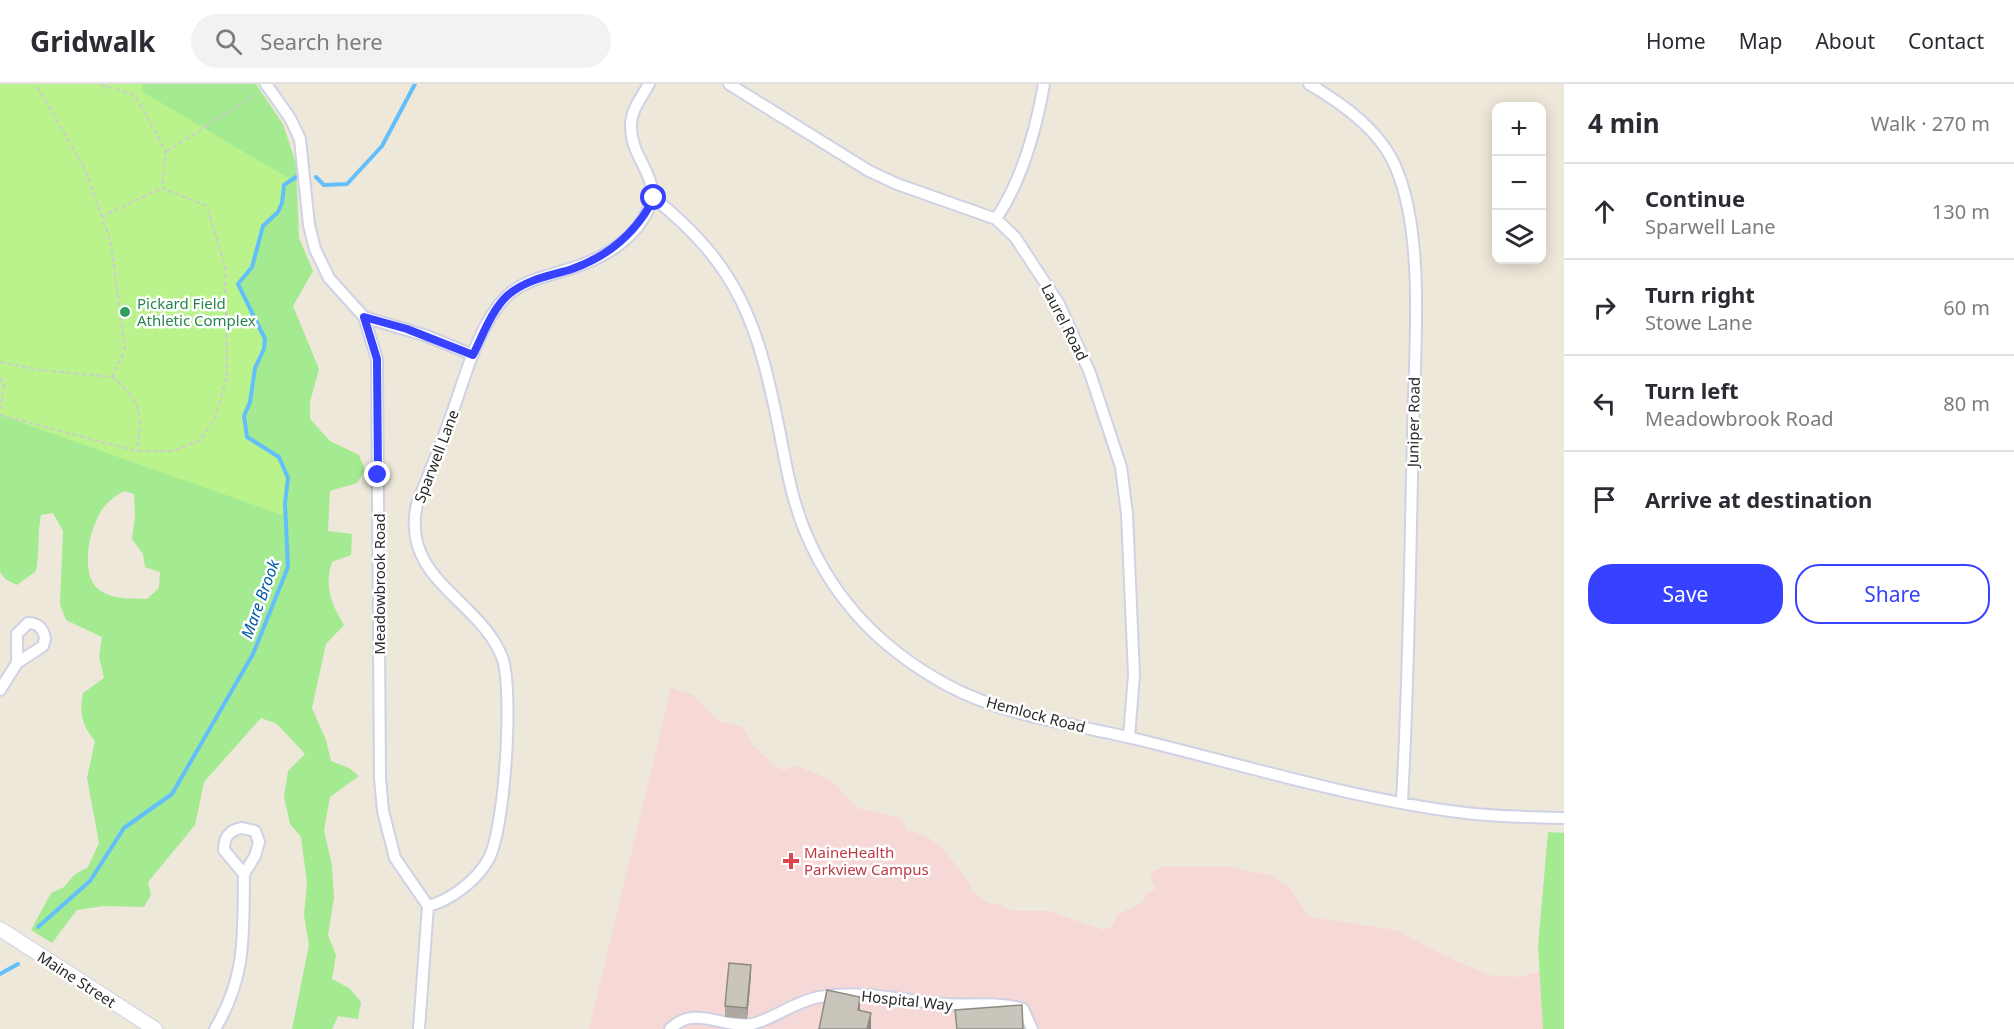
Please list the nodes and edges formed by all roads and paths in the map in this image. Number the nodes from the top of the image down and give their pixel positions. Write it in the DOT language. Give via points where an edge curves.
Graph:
graph roads {
  1 [pos="36,84"];
  2 [pos="98,84"];
  3 [pos="649,84"];
  4 [pos="729,84"];
  5 [pos="1044,84"];
  6 [pos="1310,84"];
  7 [pos="267,86"];
  8 [pos="166,152"];
  9 [pos="162,188"];
  10 [pos="654,198"];
  11 [pos="101,217"];
  12 [pos="996,219"];
  13 [pos="364,317"];
  14 [pos="473,355"];
  15 [pos="0,362"];
  16 [pos="0,377"];
  17 [pos="112,377"];
  18 [pos="0,409"];
  19 [pos="0,415"];
  20 [pos="137,451"];
  21 [pos="17,663"];
  22 [pos="0,690"];
  23 [pos="1129,737"];
  24 [pos="1402,801"];
  25 [pos="1564,818"];
  26 [pos="244,874"];
  27 [pos="428,906"];
  28 [pos="0,929"];
  29 [pos="155,1029"];
  30 [pos="215,1029"];
  31 [pos="419,1029"];
  32 [pos="670,1029"];
  33 [pos="1032,1029"];
  1 -- 11 [label="path" via="85,169"];
  2 -- 8 [label="path" via="135,95"];
  3 -- 10 [label="street" via="633,112 631,124 635,149"];
  4 -- 12 [label="street, Laurel Road" via="869,171"];
  5 -- 12 [label="street" via="1021,170"];
  6 -- 24 [label="street, Juniper Road" via="1363,123 1382,144 1395,165 1410,211 1414,349 1409,686"];
  7 -- 8 [label="path"];
  7 -- 13 [label="street, Meadowbrook Road" via="290,117 300,140 315,249 329,278"];
  8 -- 9 [label="path"];
  9 -- 11 [label="path"];
  9 -- 20 [label="path" via="207,206 225,267 227,377 215,418 200,440 173,451"];
  10 -- 14 [label="street, Sparwell Lane" via="643,220 608,252 572,269 530,281 507,297 491,318"];
  10 -- 23 [label="street, Hemlock Road" via="681,220 727,274 741,297 760,345 802,525 828,578 860,621 903,657 960,691 1007,708"];
  11 -- 17 [label="path" via="111,243 125,350"];
  12 -- 23 [label="street, Laurel Road" via="1015,237 1059,304 1090,373 1119,459 1127,514 1132,619 1134,675"];
  13 -- 14 [label="street"];
  13 -- 27 [label="street, Meadowbrook Road" via="377,359 383,811 395,858"];
  14 -- 27 [label="street, Sparwell Lane" via="417,504 414,529 420,553 432,575 490,636 502,657 507,680 503,782 498,828 489,860 454,894"];
  15 -- 17 [label="path"];
  16 -- 18 [label="path" via="4,385"];
  17 -- 20 [label="path" via="130,392 142,421"];
  19 -- 20 [label="path"];
  21 -- 22 [label="street"];
  23 -- 24 [label="street, Hemlock Road"];
  24 -- 25 [label="street, Hemlock Road" via="1465,813"];
  26 -- 30 [label="street" via="240,974"];
  27 -- 31 [label="street"];
  28 -- 29 [label="street, Maine Street"];
  32 -- 33 [label="street, Hospital Way" via="691,1017 752,1024 790,1005 849,994 954,1005 1006,1003 1023,1009"];
}
